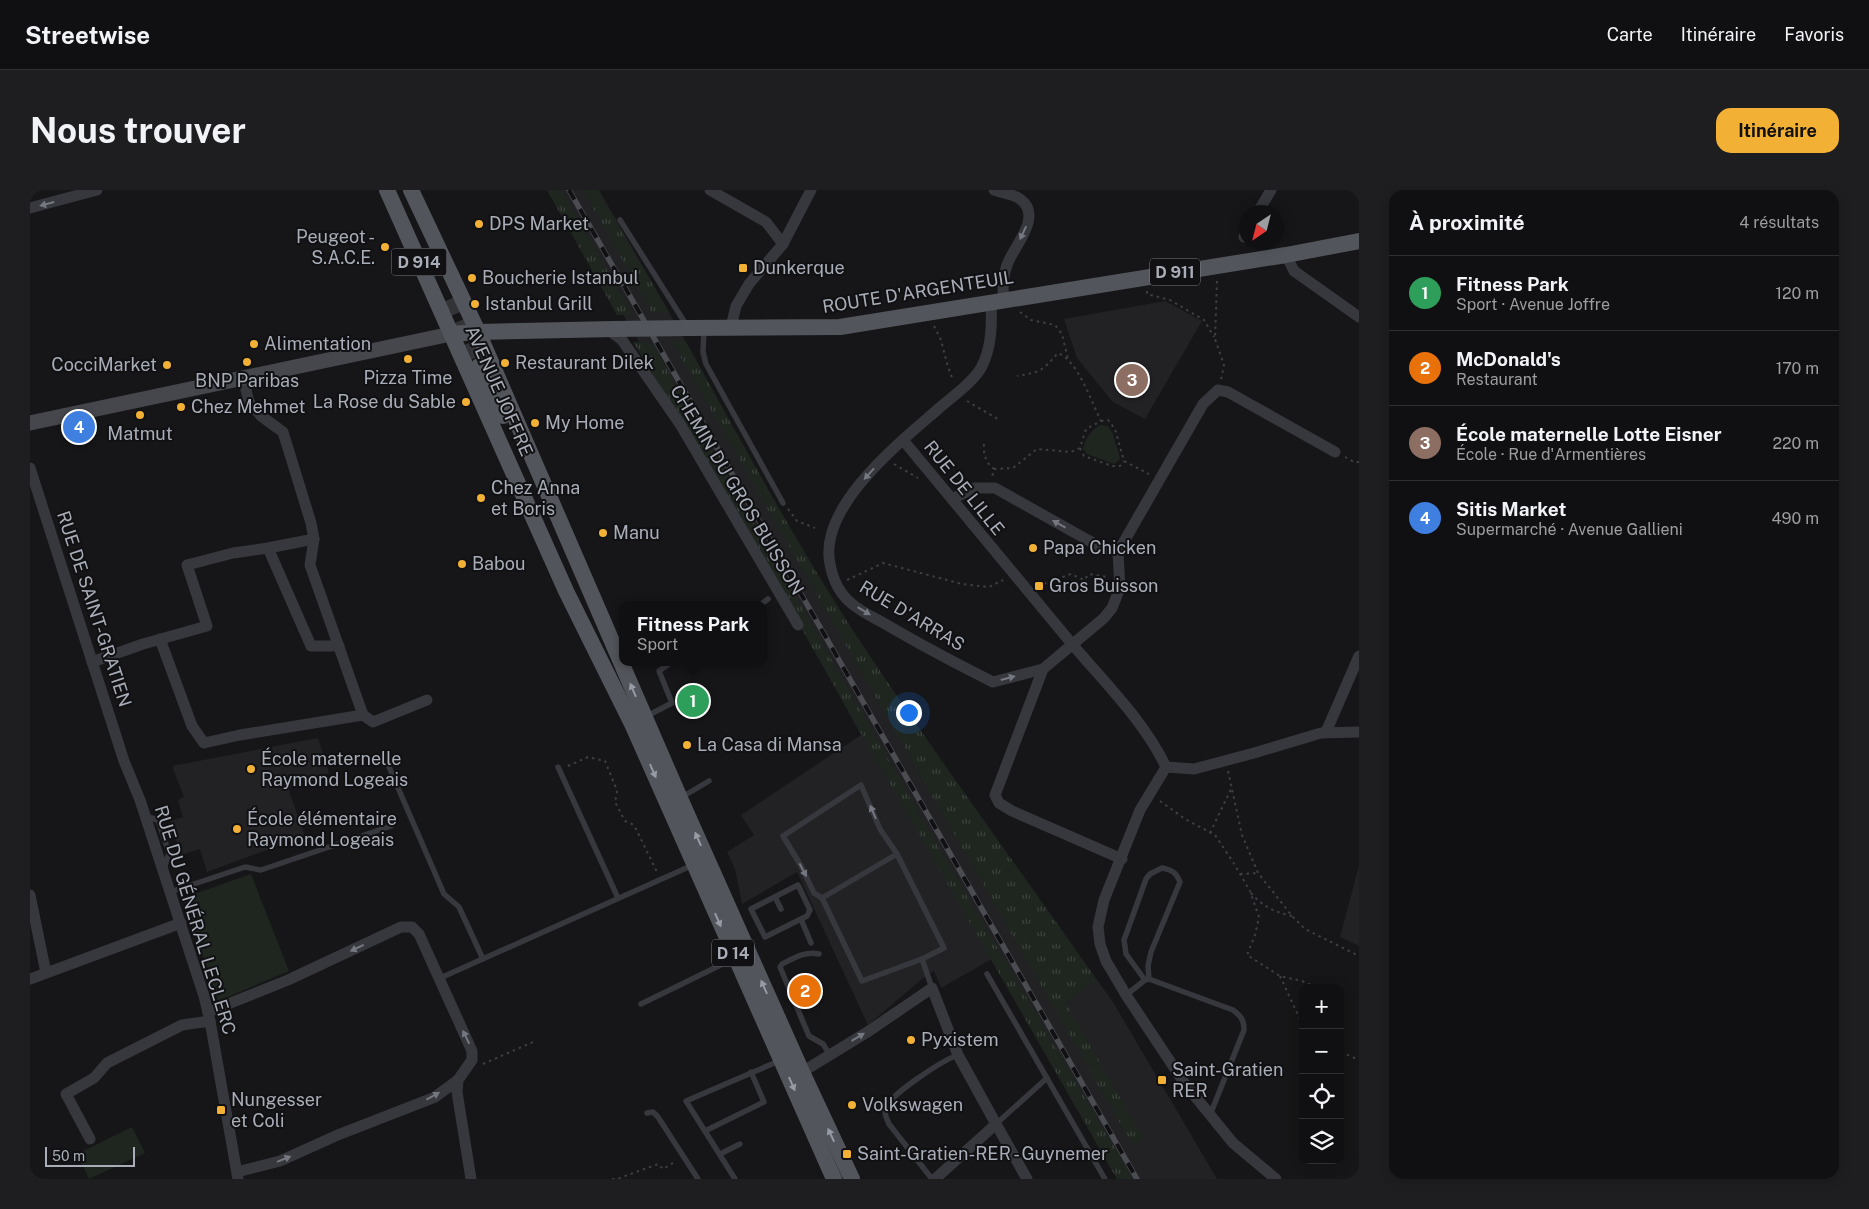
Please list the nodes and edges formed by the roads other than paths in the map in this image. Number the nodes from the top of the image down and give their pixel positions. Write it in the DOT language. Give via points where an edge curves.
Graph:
graph roads {
  1 [pos="97,190"];
  2 [pos="387,190"];
  3 [pos="394,190"];
  4 [pos="401,190"];
  5 [pos="410,190"];
  6 [pos="710,190"];
  7 [pos="810,190"];
  8 [pos="994,190"];
  9 [pos="1271,190"];
  10 [pos="1262,205"];
  11 [pos="30,208"];
  12 [pos="620,220"];
  13 [pos="1359,241"];
  14 [pos="783,244"];
  15 [pos="1286,255"];
  16 [pos="1003,299"];
  17 [pos="1359,317"];
  18 [pos="731,327"];
  19 [pos="696,328"];
  20 [pos="610,329"];
  21 [pos="478,332"];
  22 [pos="451,334"];
  23 [pos="243,378"];
  24 [pos="30,423"];
  25 [pos="903,440"];
  26 [pos="1335,452"];
  27 [pos="30,468"];
  28 [pos="543,492"];
  29 [pos="952,500"];
  30 [pos="783,503"];
  31 [pos="314,539"];
  32 [pos="268,548"];
  33 [pos="1118,552"];
  34 [pos="798,625"];
  35 [pos="160,639"];
  36 [pos="1073,645"];
  37 [pos="339,646"];
  38 [pos="1359,656"];
  39 [pos="619,657"];
  40 [pos="601,661"];
  41 [pos="92,662"];
  42 [pos="622,666"];
  43 [pos="666,666"];
  44 [pos="1044,669"];
  45 [pos="427,700"];
  46 [pos="364,715"];
  47 [pos="642,723"];
  48 [pos="1326,732"];
  49 [pos="1359,732"];
  50 [pos="124,762"];
  51 [pos="389,767"];
  52 [pos="1166,767"];
  53 [pos="558,768"];
  54 [pos="709,781"];
  55 [pos="680,798"];
  56 [pos="391,826"];
  57 [pos="897,854"];
  58 [pos="1122,859"];
  59 [pos="694,864"];
  60 [pos="170,892"];
  61 [pos="30,895"];
  62 [pos="775,897"];
  63 [pos="618,898"];
  64 [pos="822,898"];
  65 [pos="781,909"];
  66 [pos="786,918"];
  67 [pos="801,919"];
  68 [pos="180,923"];
  69 [pos="789,925"];
  70 [pos="811,943"];
  71 [pos="819,954"];
  72 [pos="735,958"];
  73 [pos="483,959"];
  74 [pos="922,959"];
  75 [pos="46,973"];
  76 [pos="987,974"];
  77 [pos="30,979"];
  78 [pos="438,979"];
  79 [pos="1147,979"];
  80 [pos="932,988"];
  81 [pos="1126,995"];
  82 [pos="640,1004"];
  83 [pos="209,1017"];
  84 [pos="830,1055"];
  85 [pos="958,1055"];
  86 [pos="781,1060"];
  87 [pos="751,1072"];
  88 [pos="802,1072"];
  89 [pos="1047,1078"];
  90 [pos="458,1080"];
  91 [pos="647,1113"];
  92 [pos="1210,1114"];
  93 [pos="996,1124"];
  94 [pos="705,1131"];
  95 [pos="90,1140"];
  96 [pos="740,1144"];
  97 [pos="720,1154"];
  98 [pos="238,1176"];
  99 [pos="472,1179"];
  100 [pos="698,1179"];
  101 [pos="735,1179"];
  102 [pos="834,1179"];
  103 [pos="852,1179"];
  104 [pos="933,1179"];
  105 [pos="1027,1179"];
  106 [pos="1105,1179"];
  107 [pos="1276,1179"];
  1 -- 11 [label="street, one-way"];
  2 -- 22 [label="main road, AVENUE JOFFRE / D 914"];
  3 -- 4 [label="main road, D 914" via="447,300"];
  5 -- 21 [label="main road, AVENUE JOFFRE / D 914"];
  6 -- 14 [label="street" via="766,222"];
  7 -- 14 [label="street"];
  8 -- 16 [label="street, RUE DE LILLE, one-way" via="1020,199 1028,210 1029,221 1007,264 1002,283"];
  9 -- 10 [label="street"];
  12 -- 19 [label="lane"];
  13 -- 15 [label="main road, ROUTE D'ARGENTEUIL / D 911"];
  14 -- 18 [label="street" via="749,284 736,306"];
  15 -- 16 [label="main road, ROUTE D'ARGENTEUIL / D 911"];
  15 -- 17 [label="street" via="1294,271"];
  16 -- 18 [label="main road, ROUTE D'ARGENTEUIL / D 911" via="840,327"];
  16 -- 25 [label="street, RUE DE LILLE" via="980,368"];
  18 -- 19 [label="main road, ROUTE D'ARGENTEUIL / D 911"];
  19 -- 20 [label="main road, ROUTE D'ARGENTEUIL / D 911, bridge"];
  19 -- 30 [label="lane" via="706,364"];
  20 -- 21 [label="main road, ROUTE D'ARGENTEUIL / D 911"];
  20 -- 34 [label="street, CHEMIN DU GROS BUISSON" via="622,340 680,424"];
  21 -- 22 [label="main road, D 911"];
  21 -- 28 [label="main road, AVENUE JOFFRE / D 914"];
  22 -- 23 [label="main road"];
  22 -- 40 [label="main road, AVENUE JOFFRE / D 914" via="566,591"];
  23 -- 24 [label="main road"];
  23 -- 31 [label="street" via="249,402 261,416 283,432"];
  25 -- 29 [label="street, RUE DE LILLE"];
  25 -- 44 [label="street, RUE D'ARRAS, one-way" via="858,486 835,521 828,558 836,586 851,604 993,682"];
  26 -- 33 [label="street" via="1228,392 1218,390 1203,404"];
  27 -- 41 [label="street, RUE DE SAINT-GRATIEN"];
  39 -- 28 [label="main road, AVENUE JOFFRE / D 914, one-way"];
  28 -- 40 [label="main road, AVENUE JOFFRE / D 914" via="477,367 577,597"];
  33 -- 29 [label="street, one-way" via="1102,548 995,488 974,488"];
  29 -- 36 [label="street, RUE DE LILLE"];
  31 -- 32 [label="street"];
  31 -- 37 [label="street" via="310,565"];
  32 -- 35 [label="street" via="187,565 207,626"];
  32 -- 37 [label="street" via="311,646"];
  33 -- 36 [label="street, RUE D'ARRAS" via="1120,588 1112,608"];
  35 -- 41 [label="street"];
  35 -- 46 [label="street" via="192,726 204,743"];
  36 -- 44 [label="street, RUE D'ARRAS"];
  36 -- 52 [label="street, RUE DE LILLE" via="1138,722"];
  37 -- 46 [label="street"];
  38 -- 48 [label="street"];
  40 -- 47 [label="main road, AVENUE JOFFRE / D 914"];
  41 -- 50 [label="street, RUE DE SAINT-GRATIEN"];
  47 -- 42 [label="main road, AVENUE JOFFRE / D 914, one-way"];
  43 -- 47 [label="lane" via="659,671 672,703"];
  44 -- 58 [label="street" via="995,795 999,803 1012,811"];
  45 -- 46 [label="street" via="373,722"];
  47 -- 55 [label="main road"];
  47 -- 59 [label="main road, D 14, one-way"];
  48 -- 49 [label="street"];
  48 -- 52 [label="street" via="1194,768"];
  50 -- 60 [label="street, RUE DU GÉNÉRAL LECLERC"];
  51 -- 73 [label="lane" via="444,894 459,907"];
  52 -- 58 [label="street" via="1140,810"];
  53 -- 63 [label="lane"];
  54 -- 55 [label="lane"];
  88 -- 55 [label="main road, one-way"];
  56 -- 60 [label="lane" via="261,870 245,867"];
  57 -- 64 [label="lane"];
  57 -- 64 [label="lane, one-way" via="880,829 861,785 783,836 814,893"];
  57 -- 74 [label="lane" via="944,948"];
  58 -- 81 [label="street" via="1104,900 1098,927 1106,961"];
  59 -- 63 [label="lane"];
  59 -- 72 [label="main road, D 14, one-way"];
  60 -- 68 [label="street, RUE DU GÉNÉRAL LECLERC"];
  61 -- 75 [label="street"];
  62 -- 65 [label="lane"];
  62 -- 67 [label="lane" via="798,886 810,910"];
  62 -- 69 [label="lane" via="750,909 765,937"];
  63 -- 73 [label="lane"];
  64 -- 74 [label="lane" via="862,981"];
  66 -- 69 [label="lane"];
  67 -- 69 [label="lane"];
  67 -- 70 [label="lane"];
  68 -- 75 [label="street"];
  68 -- 83 [label="street, RUE DU GÉNÉRAL LECLERC"];
  71 -- 84 [label="lane" via="804,953 780,967 809,1036 823,1044"];
  72 -- 82 [label="lane"];
  72 -- 86 [label="main road, D 14"];
  73 -- 78 [label="lane"];
  74 -- 80 [label="lane"];
  75 -- 77 [label="street"];
  76 -- 89 [label="lane"];
  78 -- 83 [label="street, one-way" via="419,934 412,927 401,928"];
  90 -- 78 [label="street, one-way" via="472,1060 472,1051"];
  79 -- 79 [label="lane" via="1150,952 1180,882 1177,874 1162,868 1146,879 1124,940 1126,954"];
  79 -- 81 [label="lane"];
  79 -- 92 [label="lane" via="1233,1010 1244,1021 1244,1030"];
  84 -- 80 [label="street, one-way"];
  80 -- 85 [label="street"];
  81 -- 92 [label="street" via="1185,1084"];
  83 -- 95 [label="street" via="182,1025 107,1063 94,1078 66,1094"];
  83 -- 98 [label="street, RUE DU GÉNÉRAL LECLERC"];
  84 -- 88 [label="street"];
  85 -- 93 [label="street"];
  85 -- 104 [label="lane" via="947,1058 895,1096 885,1108 889,1124"];
  86 -- 87 [label="lane"];
  86 -- 102 [label="main road, D 14, one-way"];
  87 -- 94 [label="lane" via="764,1102"];
  87 -- 94 [label="lane" via="686,1101"];
  103 -- 88 [label="main road, one-way"];
  89 -- 93 [label="lane"];
  89 -- 106 [label="lane"];
  98 -- 90 [label="street, one-way" via="435,1096"];
  90 -- 99 [label="street" via="457,1092"];
  91 -- 100 [label="lane" via="653,1112 658,1117"];
  92 -- 107 [label="street" via="1233,1143"];
  93 -- 104 [label="street"];
  93 -- 105 [label="street"];
  94 -- 97 [label="lane"];
  96 -- 97 [label="lane"];
  97 -- 101 [label="lane"];
}
